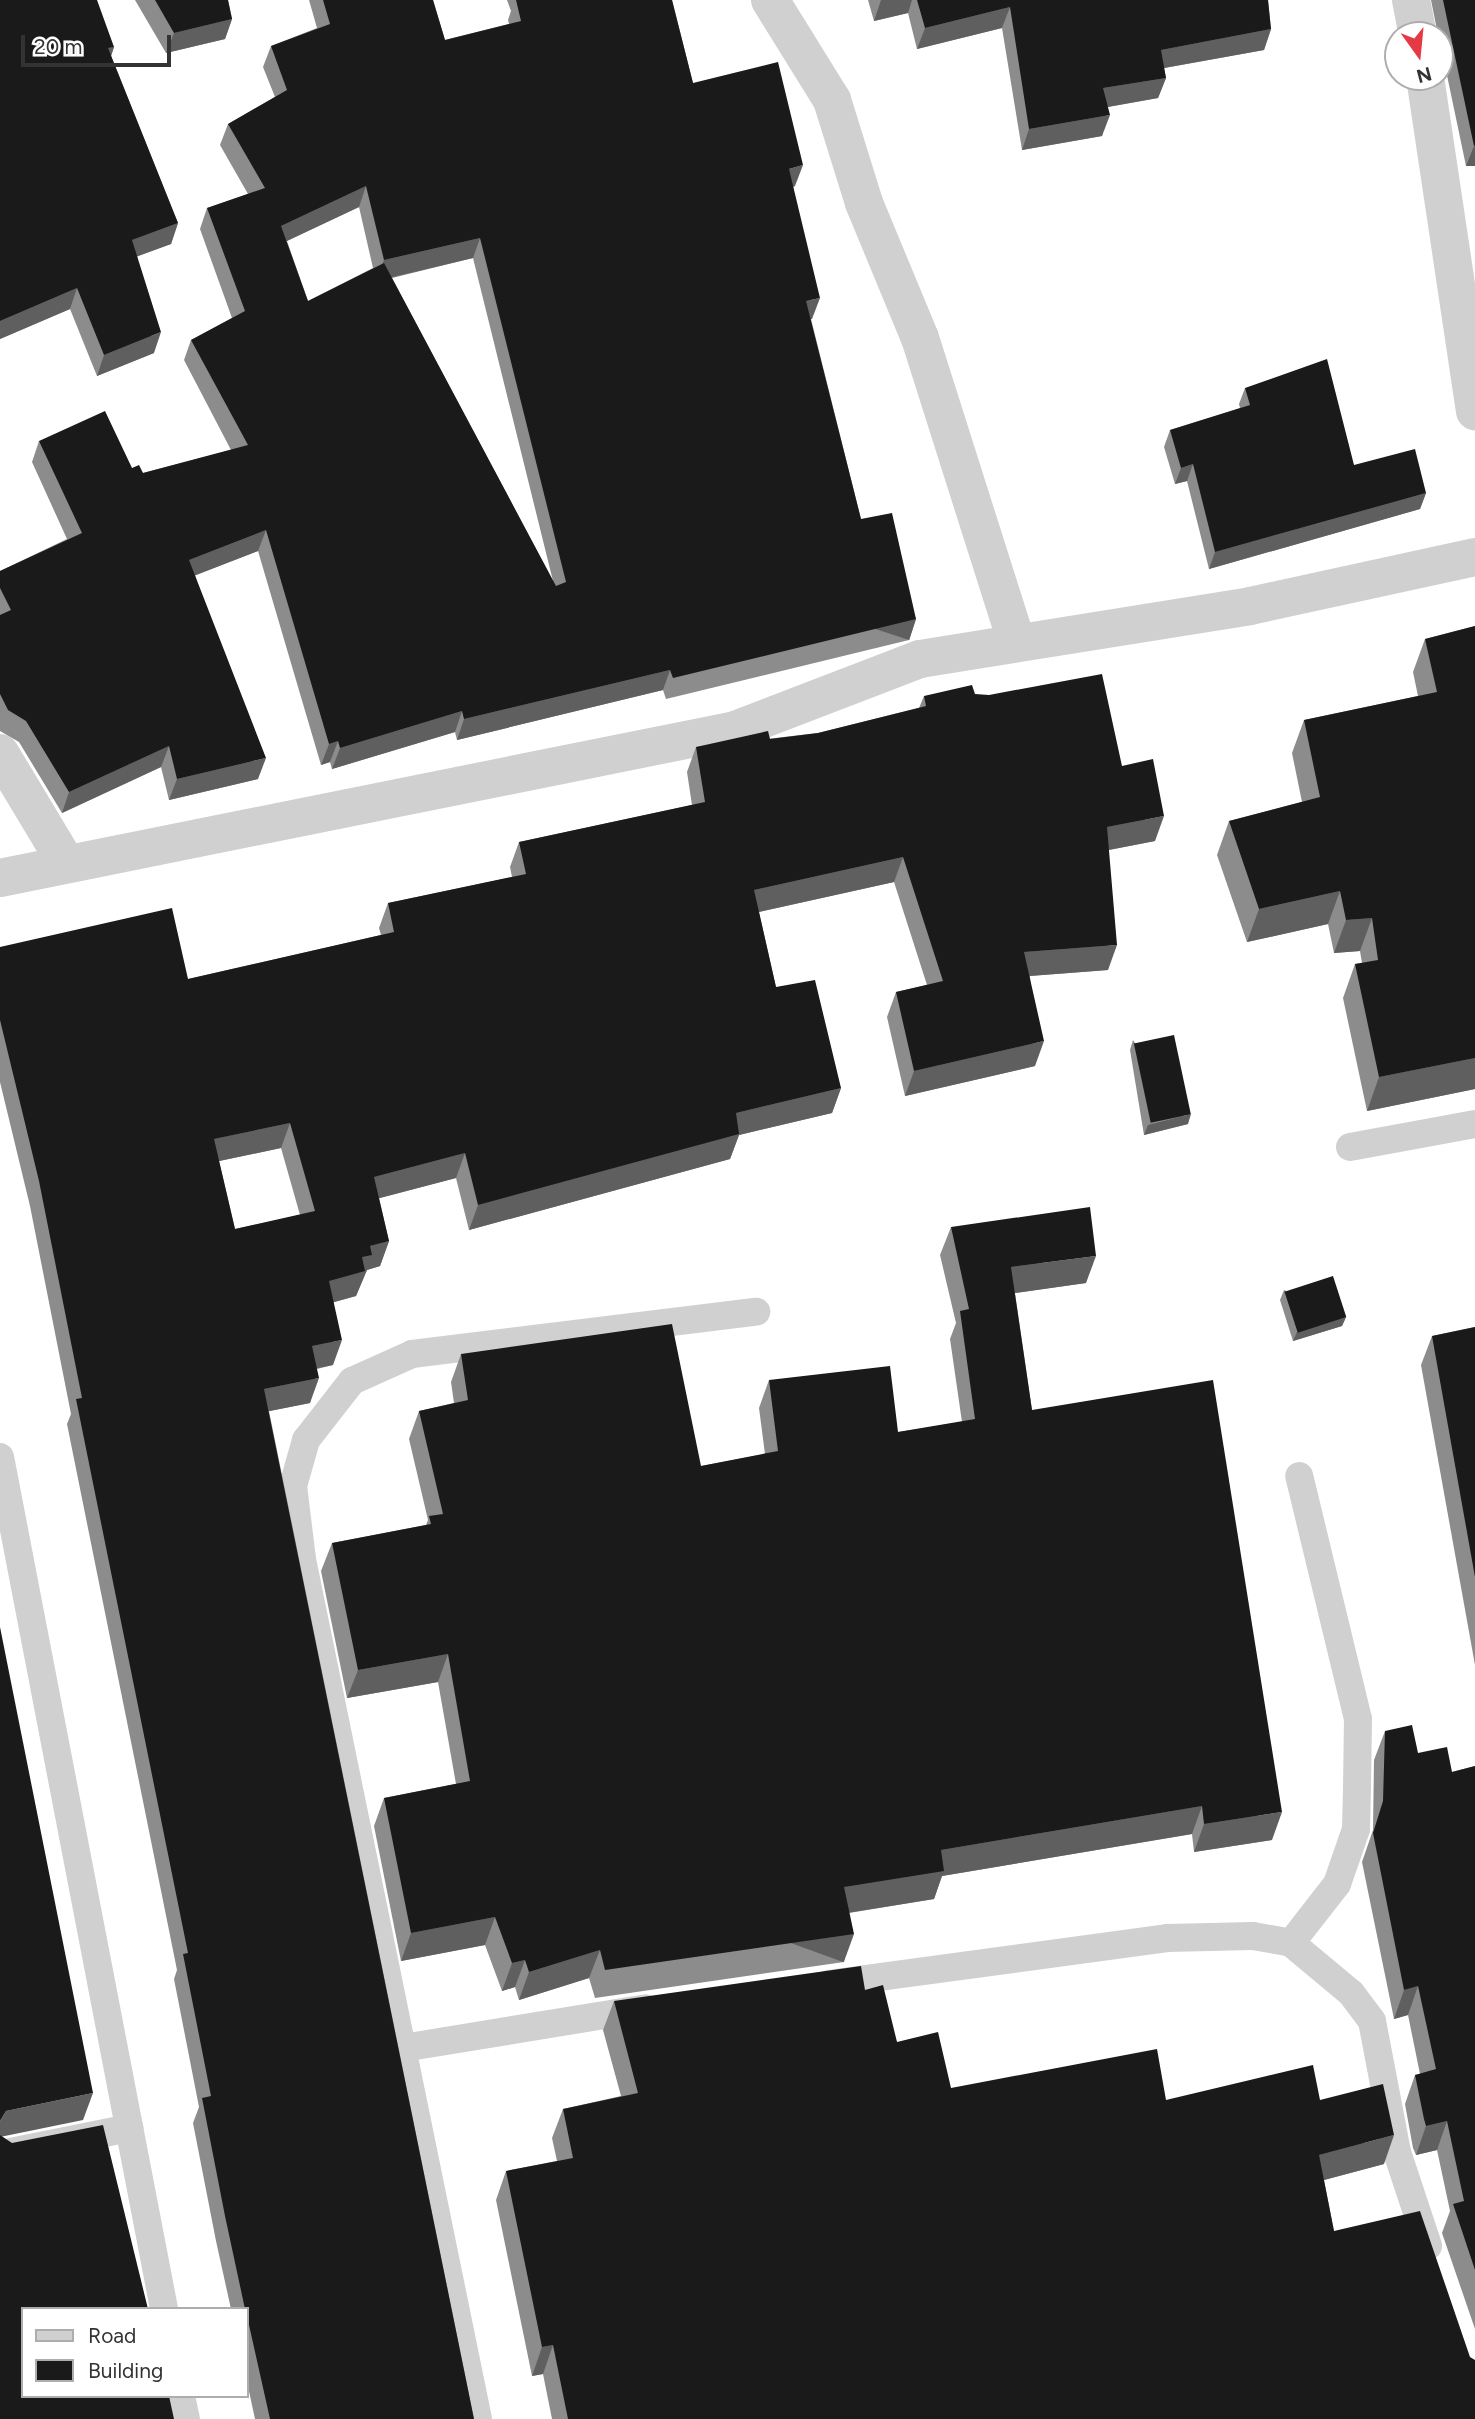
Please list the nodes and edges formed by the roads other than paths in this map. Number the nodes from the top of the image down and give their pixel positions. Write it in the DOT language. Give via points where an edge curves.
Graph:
graph roads {
  1 [pos="770,0"];
  2 [pos="1411,0"];
  3 [pos="1415,21"];
  4 [pos="1427,91"];
  5 [pos="1475,411"];
  6 [pos="1475,557"];
  7 [pos="1016,641"];
  8 [pos="0,753"];
  9 [pos="66,863"];
  10 [pos="0,878"];
  11 [pos="1475,1124"];
  12 [pos="1350,1147"];
  13 [pos="756,1312"];
  14 [pos="0,1457"];
  15 [pos="1299,1476"];
  16 [pos="1291,1943"];
  17 [pos="804,1987"];
  18 [pos="672,2003"];
  19 [pos="403,2048"];
  20 [pos="129,2128"];
  21 [pos="0,2154"];
  22 [pos="1440,2279"];
  23 [pos="164,2307"];
  24 [pos="181,2398"];
  25 [pos="186,2419"];
  26 [pos="478,2419"];
  1 -- 7 [label="street" via="832,100 864,203 920,338"];
  2 -- 3 [label="street"];
  4 -- 5 [label="street"];
  6 -- 7 [label="street" via="1250,606"];
  7 -- 9 [label="street" via="920,659 735,730"];
  8 -- 9 [label="street"];
  9 -- 10 [label="street"];
  11 -- 12 [label="lane"];
  13 -- 19 [label="lane" via="412,1354 352,1381 306,1440 293,1486 302,1559"];
  14 -- 20 [label="lane"];
  15 -- 16 [label="lane" via="1358,1719 1357,1788 1356,1829 1337,1884"];
  16 -- 17 [label="lane" via="1253,1936 1167,1938"];
  16 -- 22 [label="lane" via="1351,1993 1372,2021 1397,2152"];
  18 -- 19 [label="lane"];
  19 -- 26 [label="lane"];
  20 -- 21 [label="lane"];
  20 -- 23 [label="lane"];
  24 -- 25 [label="lane"];
}
